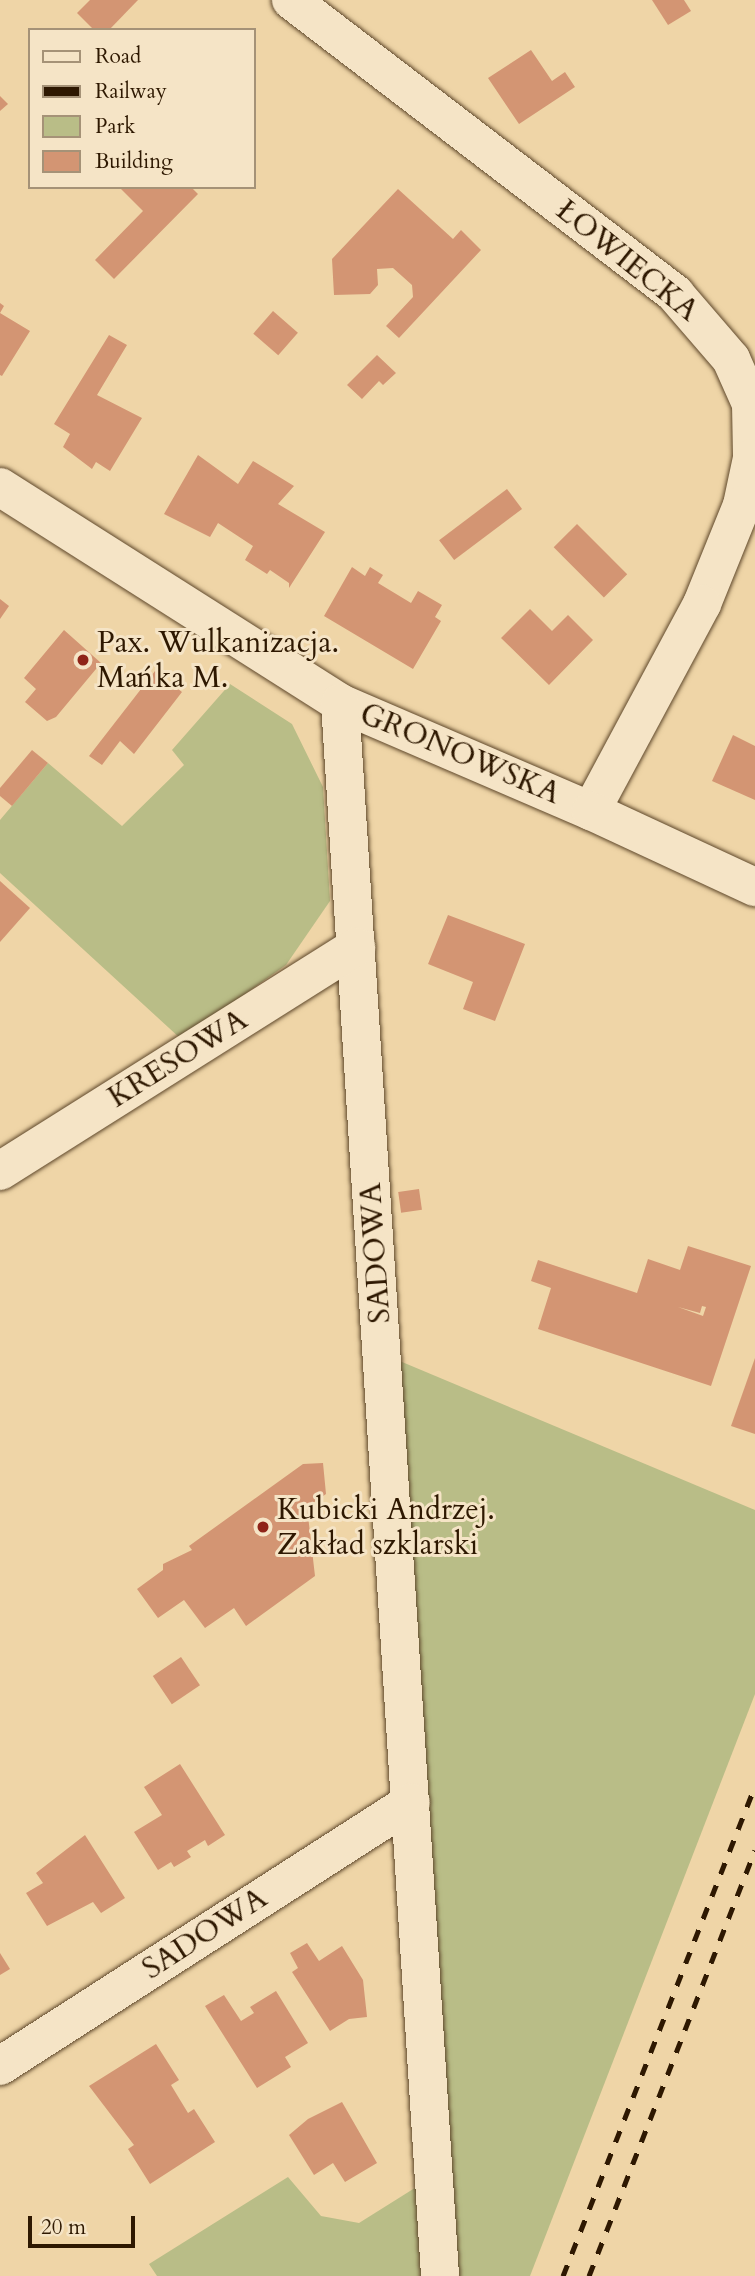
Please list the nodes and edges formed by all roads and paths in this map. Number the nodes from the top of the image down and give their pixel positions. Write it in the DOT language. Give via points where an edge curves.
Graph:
graph roads {
  1 [pos="290,0"];
  2 [pos="0,487"];
  3 [pos="340,703"];
  4 [pos="591,811"];
  5 [pos="755,887"];
  6 [pos="356,947"];
  7 [pos="0,1171"];
  8 [pos="411,1802"];
  9 [pos="0,2066"];
  10 [pos="440,2276"];
  1 -- 4 [label="street, ŁOWIECKA" via="675,294 731,359 751,404 752,458 742,505 702,604"];
  2 -- 3 [label="street, GRONOWSKA"];
  3 -- 4 [label="street, GRONOWSKA"];
  3 -- 6 [label="street, SADOWA"];
  4 -- 5 [label="street, GRONOWSKA"];
  6 -- 7 [label="street, KRESOWA"];
  6 -- 8 [label="street, SADOWA"];
  8 -- 9 [label="street, SADOWA"];
  8 -- 10 [label="street, SADOWA"];
}
